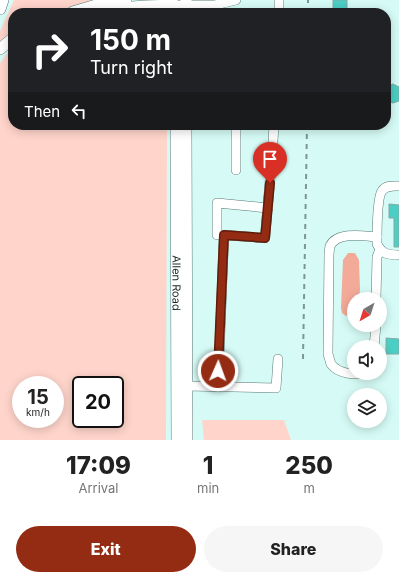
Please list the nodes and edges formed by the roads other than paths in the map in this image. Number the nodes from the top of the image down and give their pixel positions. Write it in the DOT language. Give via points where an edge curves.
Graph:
graph roads {
  1 [pos="3,0"];
  2 [pos="125,0"];
  3 [pos="232,1"];
  4 [pos="180,6"];
  5 [pos="90,8"];
  6 [pos="110,8"];
  7 [pos="0,9"];
  8 [pos="8,42"];
  9 [pos="0,49"];
  10 [pos="176,130"];
  11 [pos="186,130"];
  12 [pos="236,130"];
  13 [pos="274,130"];
  14 [pos="236,170"];
  15 [pos="399,186"];
  16 [pos="268,208"];
  17 [pos="224,235"];
  18 [pos="377,236"];
  19 [pos="380,249"];
  20 [pos="399,255"];
  21 [pos="376,292"];
  22 [pos="278,359"];
  23 [pos="347,373"];
  24 [pos="187,386"];
  25 [pos="218,386"];
  26 [pos="177,440"];
  27 [pos="187,440"];
  1 -- 7 [label="main road"];
  2 -- 5 [label="highway"];
  3 -- 4 [label="street" via="195,1"];
  4 -- 6 [label="main road"];
  8 -- 9 [label="main road"];
  10 -- 26 [label="main road, Allen Road"];
  11 -- 24 [label="main road, Allen Road"];
  12 -- 14 [label="street"];
  13 -- 16 [label="street"];
  15 -- 18 [label="street" via="389,186 381,191"];
  16 -- 17 [label="street" via="265,238"];
  16 -- 17 [label="street" via="217,203 217,235"];
  17 -- 25 [label="street"];
  18 -- 19 [label="street"];
  18 -- 23 [label="street" via="344,236 330,246 328,354 331,363 339,371"];
  19 -- 20 [label="street" via="385,254"];
  19 -- 21 [label="street" via="377,257"];
  22 -- 25 [label="street" via="276,388"];
  24 -- 25 [label="street"];
  24 -- 27 [label="main road, Allen Road"];
}
